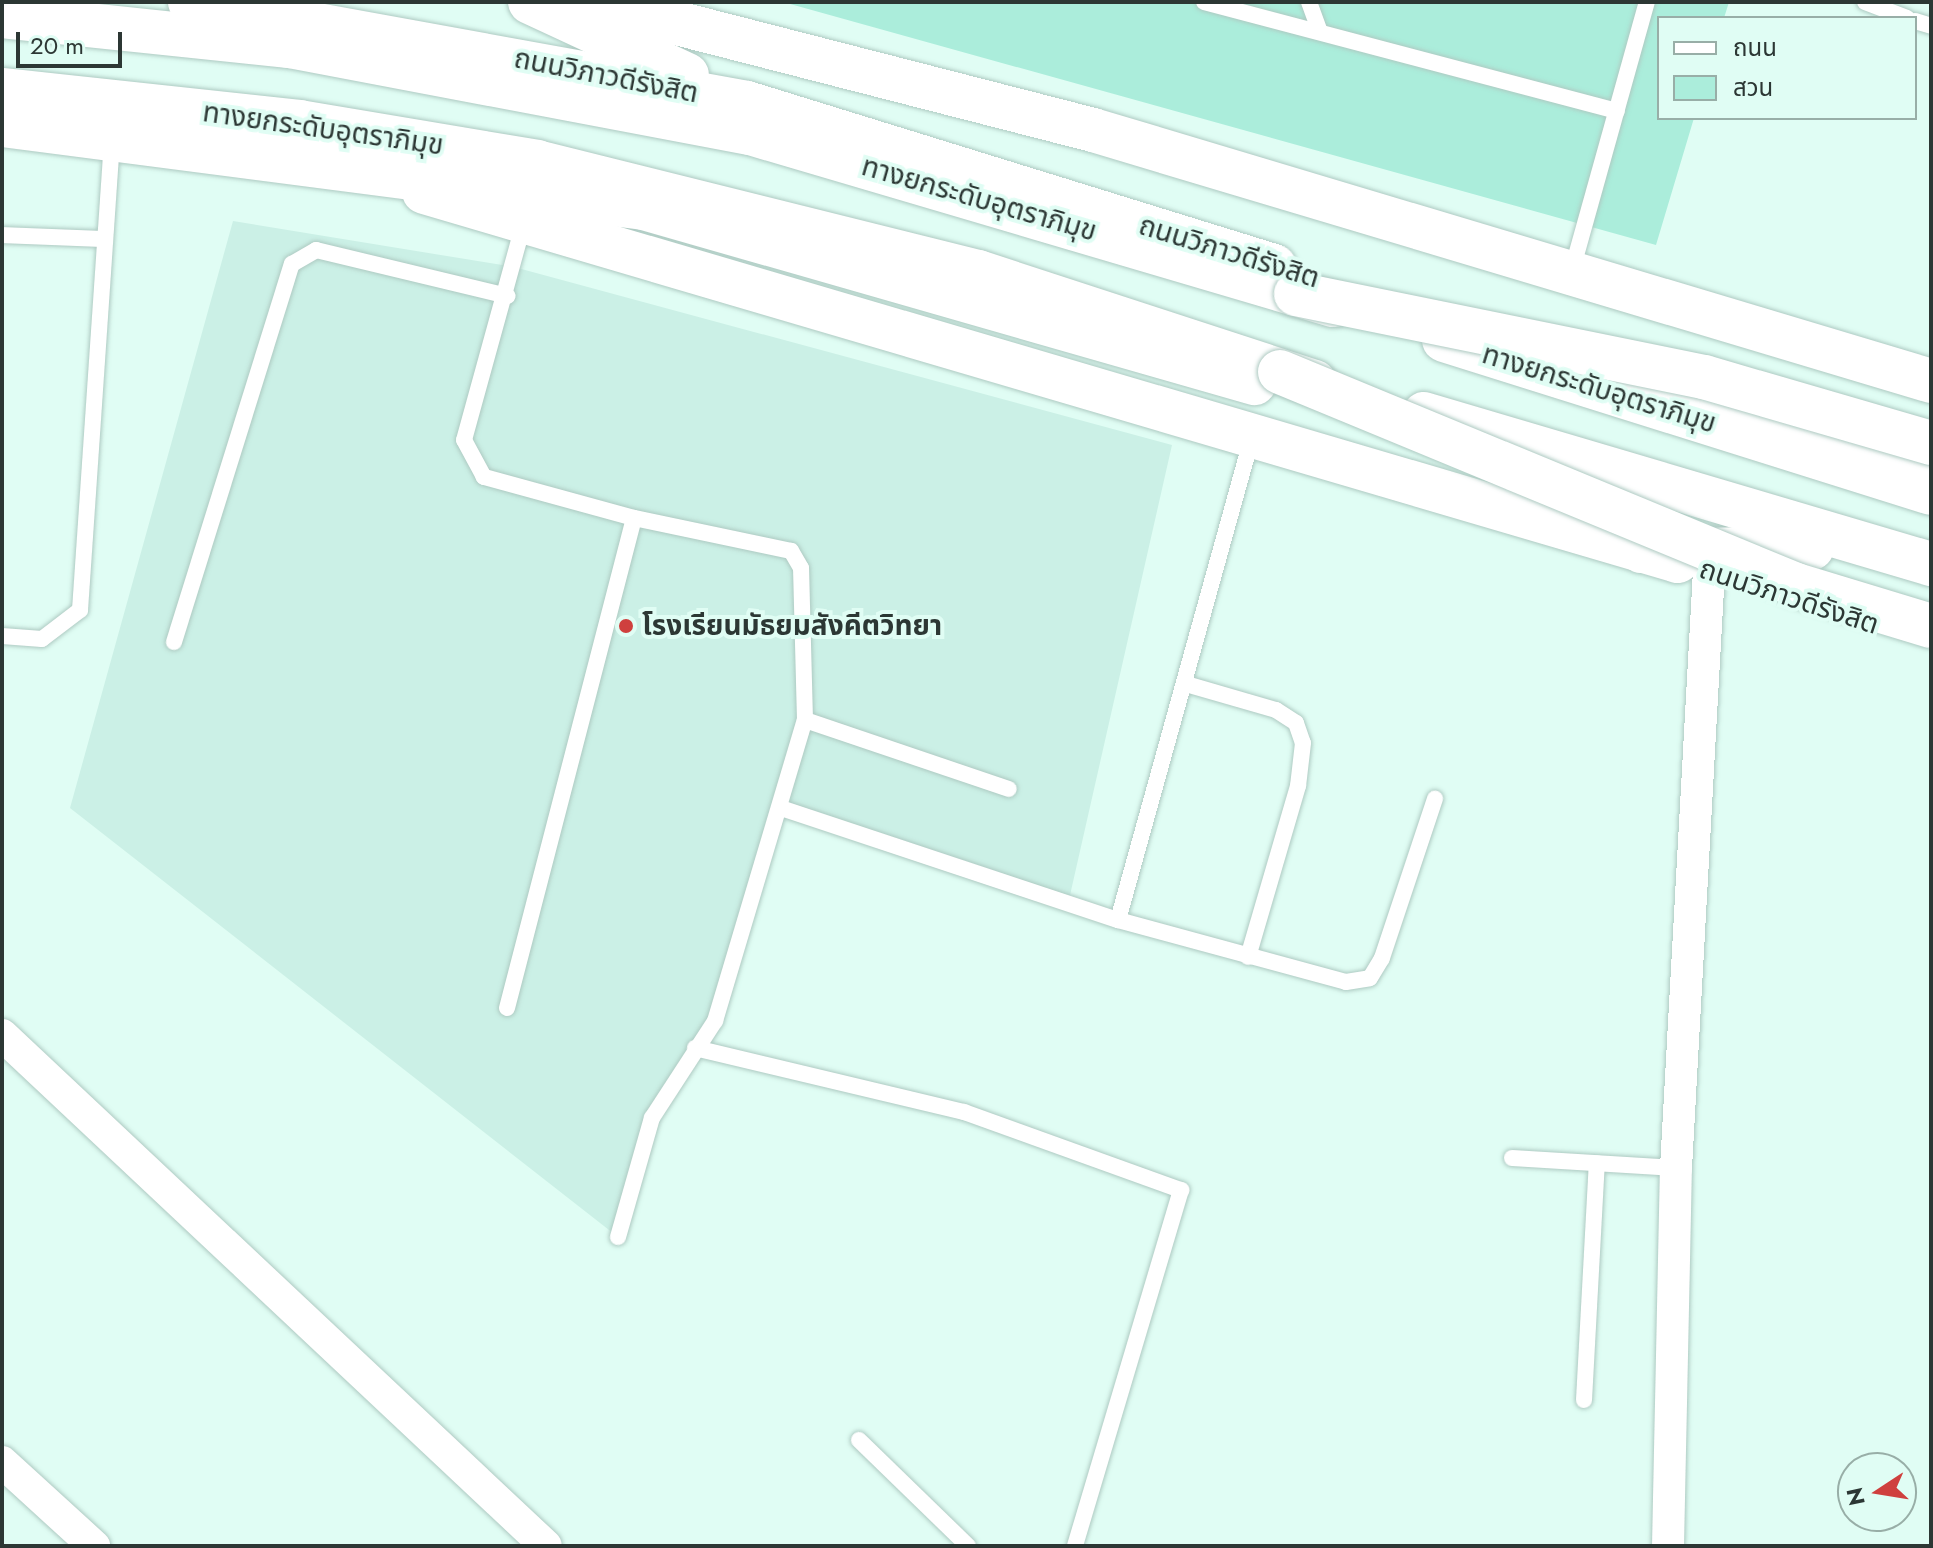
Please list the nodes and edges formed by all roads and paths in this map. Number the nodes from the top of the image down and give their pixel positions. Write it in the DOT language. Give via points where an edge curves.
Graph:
graph roads {
  1 [pos="190,2"];
  2 [pos="530,2"];
  3 [pos="595,2"];
  4 [pos="1204,2"];
  5 [pos="1309,2"];
  6 [pos="1647,2"];
  7 [pos="1865,2"];
  8 [pos="2,16"];
  9 [pos="1902,16"];
  10 [pos="1320,32"];
  11 [pos="2,90"];
  12 [pos="747,103"];
  13 [pos="1617,111"];
  14 [pos="2,125"];
  15 [pos="112,135"];
  16 [pos="310,160"];
  17 [pos="524,222"];
  18 [pos="2,235"];
  19 [pos="101,239"];
  20 [pos="1570,275"];
  21 [pos="1296,294"];
  22 [pos="508,296"];
  23 [pos="1280,372"];
  24 [pos="1931,381"];
  25 [pos="1253,435"];
  26 [pos="1931,443"];
  27 [pos="1931,468"];
  28 [pos="1931,493"];
  29 [pos="634,518"];
  30 [pos="1812,548"];
  31 [pos="1641,551"];
  32 [pos="1931,564"];
  33 [pos="1709,570"];
  34 [pos="1931,583"];
  35 [pos="1931,626"];
  36 [pos="2,636"];
  37 [pos="174,642"];
  38 [pos="1931,644"];
  39 [pos="1186,684"];
  40 [pos="805,720"];
  41 [pos="1009,789"];
  42 [pos="1435,799"];
  43 [pos="781,808"];
  44 [pos="1118,920"];
  45 [pos="1248,957"];
  46 [pos="507,1008"];
  47 [pos="2,1035"];
  48 [pos="695,1048"];
  49 [pos="1512,1158"];
  50 [pos="1597,1163"];
  51 [pos="1676,1168"];
  52 [pos="618,1237"];
  53 [pos="1584,1400"];
  54 [pos="859,1440"];
  55 [pos="2,1462"];
  56 [pos="94,1546"];
  57 [pos="546,1546"];
  58 [pos="968,1546"];
  59 [pos="1075,1546"];
  60 [pos="1668,1546"];
  1 -- 12 [label="main road, ถนนวิภาวดีรังสิต"];
  2 -- 12 [label="main road"];
  3 -- 20 [label="main road" via="964,94"];
  4 -- 10 [label="lane"];
  5 -- 10 [label="lane"];
  6 -- 13 [label="lane"];
  7 -- 9 [label="lane"];
  8 -- 21 [label="main road, ทางยกระดับอุตราภิมุข" via="304,49 750,133"];
  10 -- 13 [label="lane"];
  11 -- 23 [label="main road, ทางยกระดับอุตราภิมุข" via="299,122 537,162 978,272"];
  12 -- 27 [label="main road, ถนนวิภาวดีรังสิต"];
  13 -- 20 [label="lane"];
  14 -- 15 [label="main road, ถนนวิภาวดีรังสิต"];
  15 -- 16 [label="main road, ถนนวิภาวดีรังสิต"];
  15 -- 19 [label="lane"];
  16 -- 17 [label="main road, ถนนวิภาวดีรังสิต"];
  16 -- 30 [label="main road, ถนนวิภาวดีรังสิต" via="644,208"];
  17 -- 22 [label="lane"];
  17 -- 25 [label="main road, ถนนวิภาวดีรังสิต"];
  18 -- 19 [label="lane"];
  19 -- 36 [label="lane" via="80,610 42,639"];
  20 -- 24 [label="main road"];
  21 -- 26 [label="main road, bridge" via="1704,377"];
  21 -- 28 [label="main road, ทางยกระดับอุตราภิมุข, bridge"];
  22 -- 29 [label="lane" via="464,440 472,461 484,477"];
  22 -- 37 [label="lane" via="316,250 292,264"];
  23 -- 32 [label="main road, ทางยกระดับอุตราภิมุข, bridge"];
  23 -- 35 [label="main road, bridge" via="1796,585"];
  25 -- 31 [label="main road, ถนนวิภาวดีรังสิต"];
  25 -- 39 [label="lane"];
  29 -- 40 [label="lane" via="791,551 801,568"];
  29 -- 46 [label="lane"];
  30 -- 31 [label="main road"];
  30 -- 34 [label="main road, ถนนวิภาวดีรังสิต"];
  31 -- 33 [label="main road, ถนนวิภาวดีรังสิต"];
  33 -- 38 [label="main road, ถนนวิภาวดีรังสิต"];
  33 -- 51 [label="street"];
  39 -- 44 [label="lane"];
  39 -- 45 [label="lane" via="1276,710 1296,723 1303,743 1298,786"];
  40 -- 41 [label="lane"];
  40 -- 43 [label="lane"];
  42 -- 45 [label="lane" via="1370,978 1346,982"];
  43 -- 44 [label="lane"];
  43 -- 48 [label="lane" via="715,1021"];
  44 -- 45 [label="lane"];
  47 -- 57 [label="street"];
  48 -- 52 [label="lane" via="652,1118"];
  48 -- 59 [label="lane" via="964,1112 1181,1190"];
  49 -- 50 [label="lane"];
  50 -- 51 [label="lane"];
  50 -- 53 [label="lane"];
  51 -- 60 [label="street"];
  54 -- 58 [label="lane"];
  55 -- 56 [label="street"];
}
